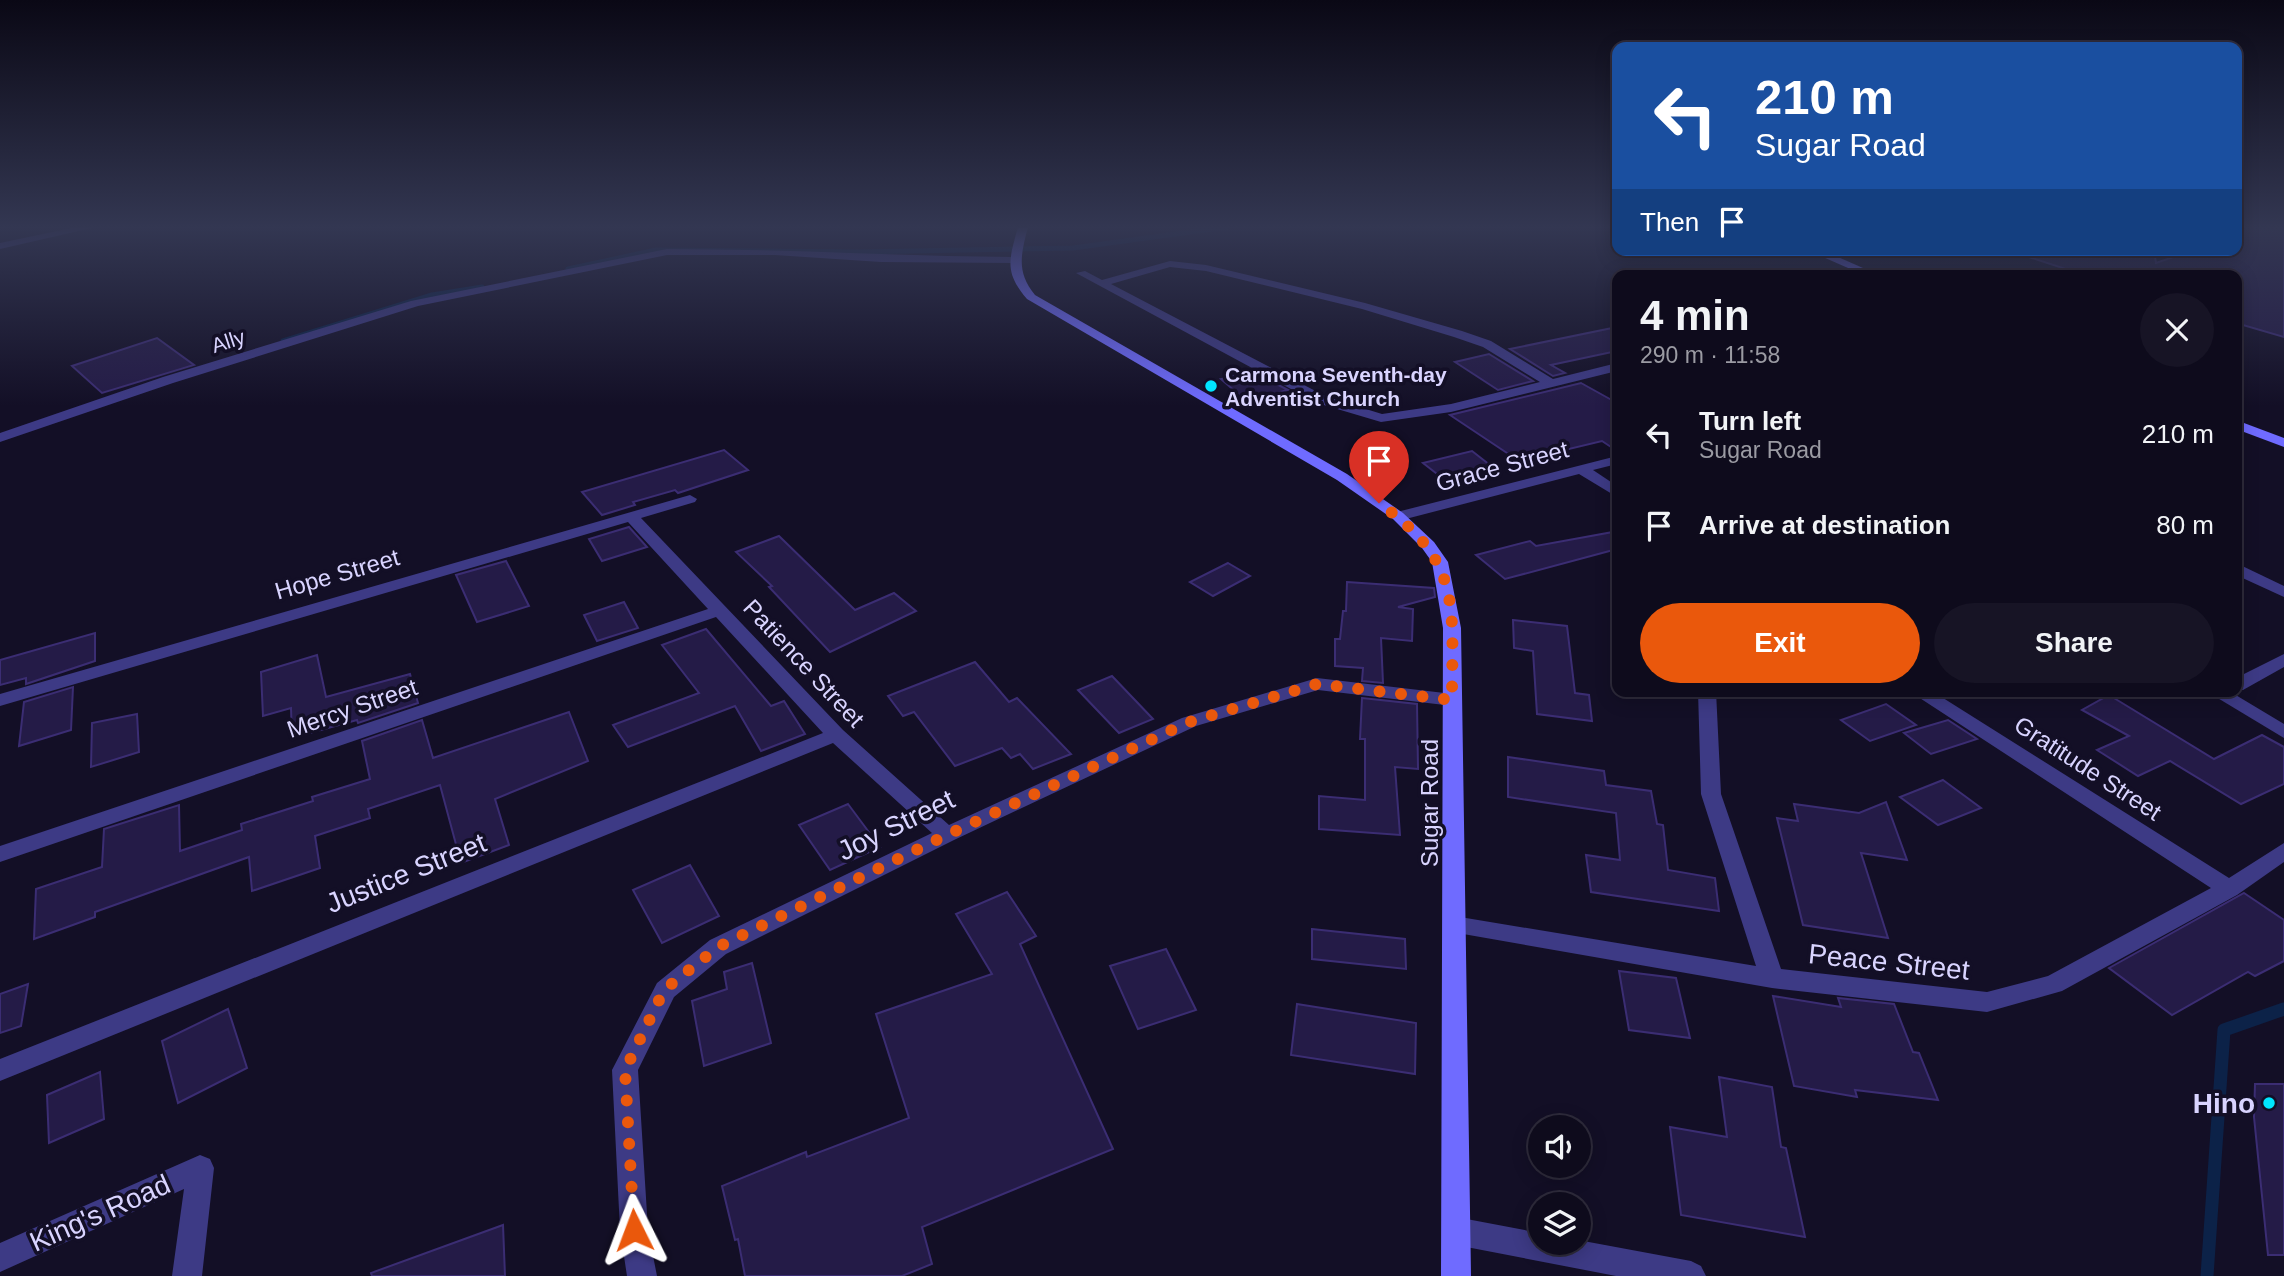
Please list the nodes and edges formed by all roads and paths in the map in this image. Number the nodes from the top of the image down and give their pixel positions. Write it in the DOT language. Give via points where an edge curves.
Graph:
graph roads {
  1 [pos="493,287"];
  2 [pos="1022,287"];
  3 [pos="1105,287"];
  4 [pos="1284,287"];
  5 [pos="1612,368"];
  6 [pos="1551,383"];
  7 [pos="2242,426"];
  8 [pos="0,438"];
  9 [pos="2284,443"];
  10 [pos="1612,461"];
  11 [pos="1581,469"];
  12 [pos="1612,490"];
  13 [pos="690,499"];
  14 [pos="1398,516"];
  15 [pos="632,517"];
  16 [pos="2242,571"];
  17 [pos="2284,592"];
  18 [pos="721,610"];
  19 [pos="2284,660"];
  20 [pos="2242,682"];
  21 [pos="1707,697"];
  22 [pos="1927,697"];
  23 [pos="2234,697"];
  24 [pos="0,700"];
  25 [pos="1452,700"];
  26 [pos="2284,732"];
  27 [pos="836,735"];
  28 [pos="947,835"];
  29 [pos="2284,851"];
  30 [pos="0,854"];
  31 [pos="2229,889"];
  32 [pos="1454,925"];
  33 [pos="1772,978"];
  34 [pos="0,1070"];
  35 [pos="1456,1231"];
  36 [pos="0,1258"];
  37 [pos="187,1276"];
  38 [pos="642,1276"];
  39 [pos="1456,1276"];
  40 [pos="1691,1276"];
  1 -- 8 [label="street, Ally" via="415,303"];
  2 -- 14 [label="main road, Sugar Road" via="1051,312 1342,477"];
  3 -- 6 [label="street" via="1322,400 1381,418 1451,408"];
  4 -- 6 [label="street" via="1487,344"];
  5 -- 6 [label="street"];
  7 -- 9 [label="main road"];
  10 -- 11 [label="street, Grace Street"];
  11 -- 12 [label="street"];
  11 -- 14 [label="street, Grace Street"];
  13 -- 15 [label="street, Hope Street"];
  14 -- 25 [label="main road, Sugar Road" via="1440,562 1446,579 1452,628"];
  15 -- 18 [label="street, Patience Street"];
  15 -- 24 [label="street, Hope Street"];
  16 -- 17 [label="street"];
  18 -- 27 [label="street, Patience Street"];
  18 -- 30 [label="street, Mercy Street"];
  19 -- 20 [label="street"];
  21 -- 33 [label="street" via="1711,794"];
  22 -- 31 [label="street, Gratitude Street"];
  23 -- 26 [label="street"];
  25 -- 28 [label="street, Joy Street" via="1317,684 1189,722"];
  25 -- 32 [label="main road, Sugar Road"];
  27 -- 28 [label="street, Patience Street"];
  27 -- 34 [label="street, Justice Street"];
  28 -- 38 [label="street, Joy Street" via="718,947 664,990 625,1070 634,1230"];
  29 -- 31 [label="street, Peace Street"];
  31 -- 33 [label="street, Peace Street" via="2054,984 1987,1002"];
  32 -- 33 [label="street, Peace Street"];
  32 -- 35 [label="main road, Sugar Road"];
  35 -- 39 [label="main road, Sugar Road"];
  35 -- 40 [label="street"];
  36 -- 37 [label="street, King's Road" via="200,1168"];
}
